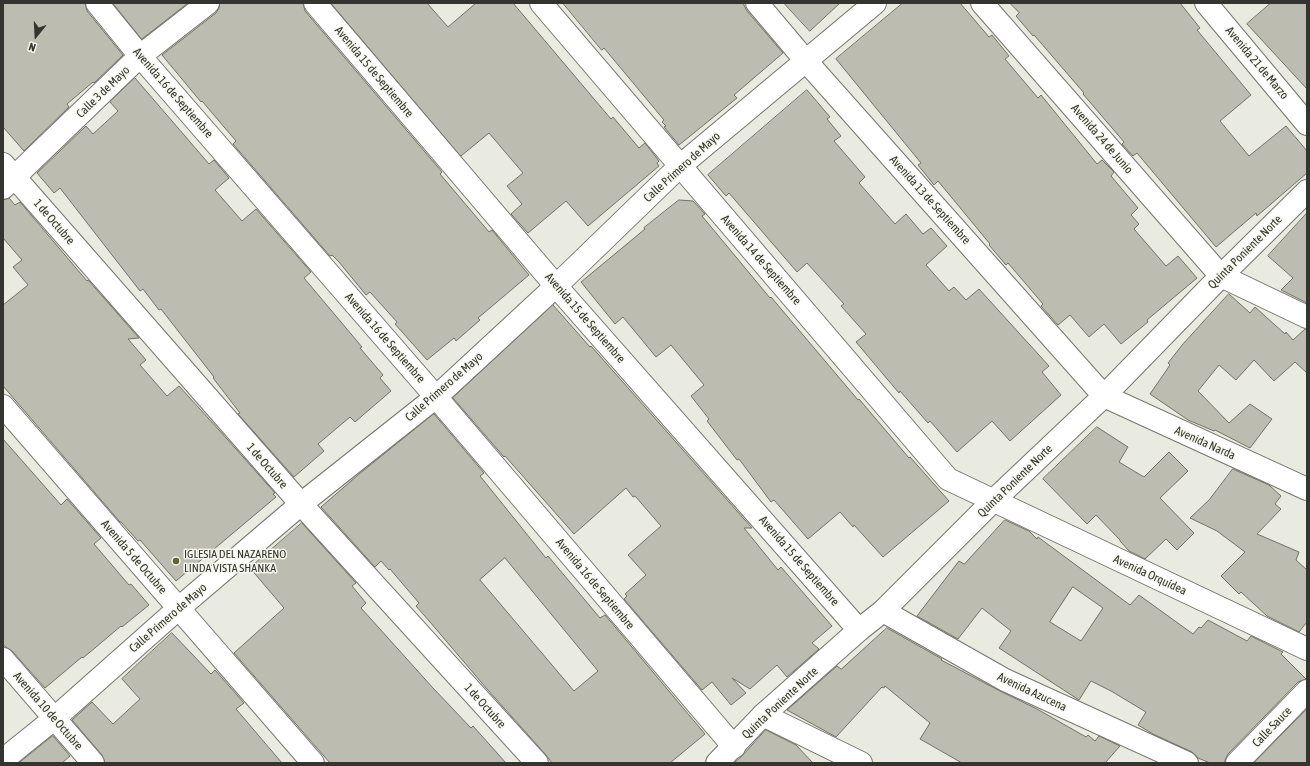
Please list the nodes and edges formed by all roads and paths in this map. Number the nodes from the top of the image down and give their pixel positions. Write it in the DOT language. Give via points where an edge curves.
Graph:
graph roads {
  1 [pos="97,3"];
  2 [pos="208,3"];
  3 [pos="315,3"];
  4 [pos="542,3"];
  5 [pos="757,3"];
  6 [pos="875,3"];
  7 [pos="982,3"];
  8 [pos="1206,3"];
  9 [pos="140,56"];
  10 [pos="806,61"];
  11 [pos="1307,124"];
  12 [pos="680,166"];
  13 [pos="7,176"];
  14 [pos="1307,191"];
  15 [pos="1221,276"];
  16 [pos="556,286"];
  17 [pos="1307,317"];
  18 [pos="1104,396"];
  19 [pos="436,397"];
  20 [pos="3,406"];
  21 [pos="1307,489"];
  22 [pos="993,501"];
  23 [pos="301,504"];
  24 [pos="178,608"];
  25 [pos="883,611"];
  26 [pos="859,630"];
  27 [pos="1307,649"];
  28 [pos="3,659"];
  29 [pos="1307,691"];
  30 [pos="763,715"];
  31 [pos="55,718"];
  32 [pos="734,747"];
  33 [pos="3,760"];
  34 [pos="93,763"];
  35 [pos="313,763"];
  36 [pos="537,763"];
  37 [pos="717,763"];
  38 [pos="861,763"];
  39 [pos="1187,763"];
  40 [pos="1237,763"];
  1 -- 9 [label="street, Avenida 16 de Septiembre"];
  2 -- 9 [label="street, Calle 3 de Mayo"];
  3 -- 16 [label="street, Avenida 15 de Septiembre"];
  4 -- 12 [label="street, Avenida 14 de Septiembre"];
  5 -- 10 [label="street, Avenida 13 de Septiembre"];
  6 -- 10 [label="street, Calle Primero de Mayo"];
  7 -- 15 [label="street, Avenida 24 de Junio"];
  8 -- 11 [label="street, Avenida 21 de Marzo"];
  9 -- 13 [label="street, Calle 3 de Mayo"];
  9 -- 19 [label="street, Avenida 16 de Septiembre"];
  10 -- 12 [label="street, Calle Primero de Mayo"];
  10 -- 18 [label="street, Avenida 13 de Septiembre"];
  12 -- 16 [label="street, Calle Primero de Mayo"];
  12 -- 22 [label="street, Avenida 14 de Septiembre" via="948,478"];
  13 -- 23 [label="street, 1 de Octubre"];
  14 -- 15 [label="street, Quinta Poniente Norte"];
  15 -- 17 [label="street"];
  15 -- 18 [label="street, Quinta Poniente Norte"];
  16 -- 19 [label="street, Calle Primero de Mayo"];
  16 -- 26 [label="street, Avenida 15 de Septiembre"];
  18 -- 21 [label="street, Avenida Narda"];
  18 -- 22 [label="street, Quinta Poniente Norte"];
  19 -- 23 [label="street, Calle Primero de Mayo"];
  19 -- 32 [label="street, Avenida 16 de Septiembre"];
  20 -- 24 [label="street, Avenida 5 de Octubre"];
  22 -- 25 [label="street, Quinta Poniente Norte"];
  22 -- 27 [label="street, Avenida Orquídea"];
  23 -- 24 [label="street, Calle Primero de Mayo"];
  23 -- 36 [label="street, 1 de Octubre"];
  24 -- 31 [label="street, Calle Primero de Mayo"];
  24 -- 35 [label="street, Avenida 5 de Octubre"];
  25 -- 26 [label="street, Quinta Poniente Norte"];
  25 -- 39 [label="street, Avenida Azucena" via="1005,680"];
  26 -- 30 [label="street, Quinta Poniente Norte"];
  28 -- 31 [label="street, Avenida 10 de Octubre"];
  29 -- 40 [label="street, Calle Sauce"];
  30 -- 32 [label="street, Quinta Poniente Norte"];
  30 -- 38 [label="street"];
  31 -- 33 [label="street, Calle Primero de Mayo"];
  31 -- 34 [label="street, Avenida 10 de Octubre"];
  32 -- 37 [label="street, Quinta Poniente Norte"];
}
